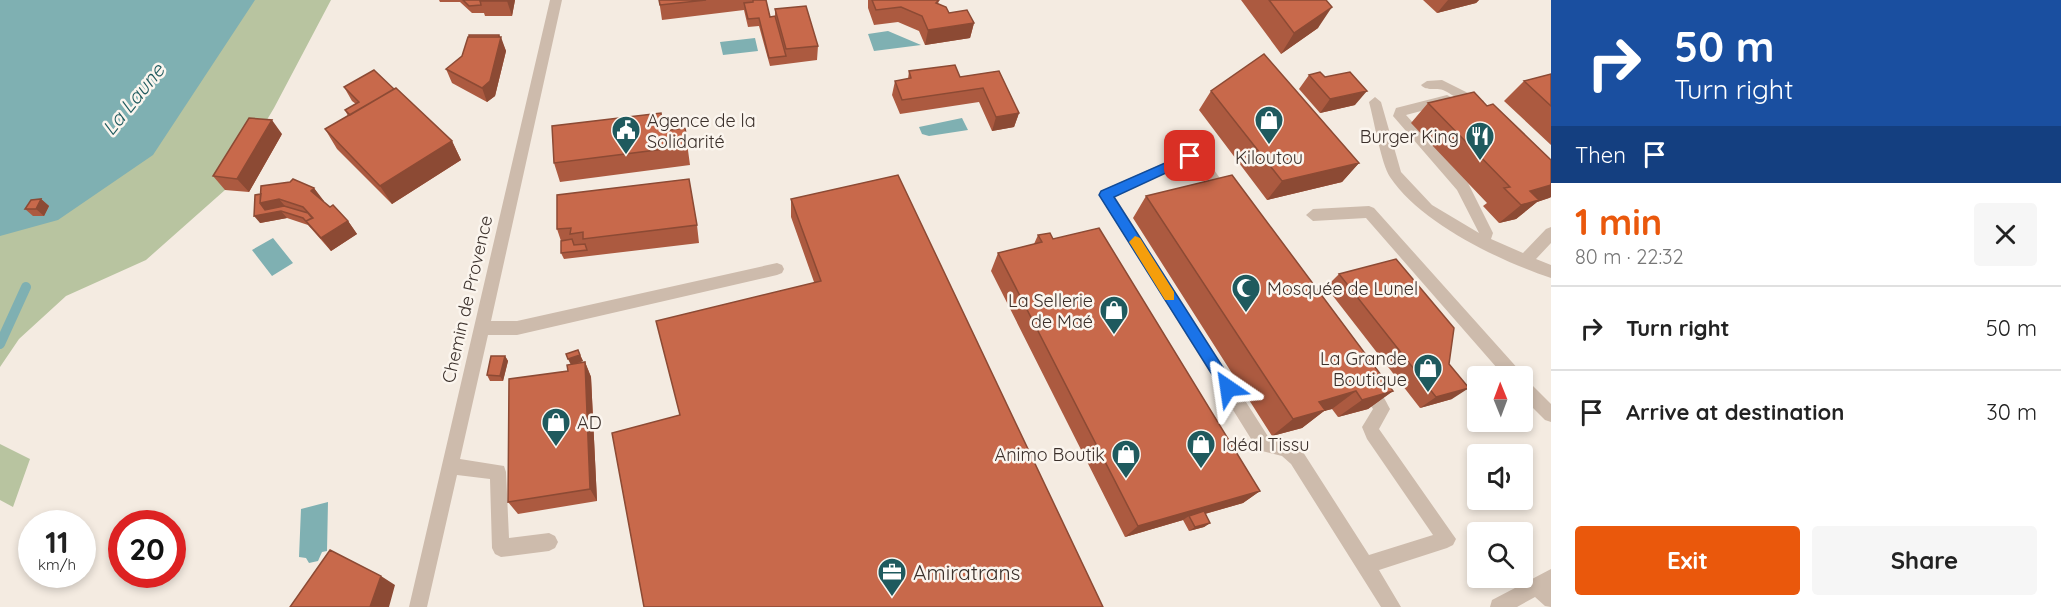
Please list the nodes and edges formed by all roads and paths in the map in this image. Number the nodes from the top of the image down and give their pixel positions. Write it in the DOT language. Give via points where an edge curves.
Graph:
graph roads {
  1 [pos="556,0"];
  2 [pos="1427,84"];
  3 [pos="1375,102"];
  4 [pos="1491,114"];
  5 [pos="1477,120"];
  6 [pos="1237,211"];
  7 [pos="1313,215"];
  8 [pos="1551,233"];
  9 [pos="1483,242"];
  10 [pos="1545,245"];
  11 [pos="1526,260"];
  12 [pos="777,269"];
  13 [pos="1551,272"];
  14 [pos="480,328"];
  15 [pos="1505,366"];
  16 [pos="1354,371"];
  17 [pos="1533,397"];
  18 [pos="1551,415"];
  19 [pos="450,466"];
  20 [pos="549,542"];
  21 [pos="1365,566"];
  22 [pos="1544,582"];
  23 [pos="1551,600"];
  24 [pos="418,607"];
  25 [pos="1392,607"];
  26 [pos="1499,607"];
  1 -- 14 [label="street, Chemin de Provence"];
  2 -- 4 [label="street" via="1442,84"];
  3 -- 9 [label="street" via="1395,174 1427,209"];
  5 -- 9 [label="street" via="1451,100 1401,111 1399,116 1463,187 1486,233"];
  6 -- 21 [label="street" via="1202,164 1190,156 1106,195 1264,445 1286,449 1297,458"];
  7 -- 15 [label="street" via="1369,212"];
  8 -- 10 [label="street"];
  9 -- 11 [label="street"];
  10 -- 11 [label="street"];
  11 -- 13 [label="street"];
  12 -- 14 [label="street" via="518,328"];
  14 -- 19 [label="street, Chemin de Provence"];
  16 -- 21 [label="street" via="1382,409 1370,427 1373,434 1447,539"];
  17 -- 18 [label="street"];
  19 -- 20 [label="street" via="498,472 501,548"];
  19 -- 24 [label="street, Chemin de Provence"];
  21 -- 25 [label="street"];
  22 -- 23 [label="street"];
  22 -- 26 [label="street"];
}
